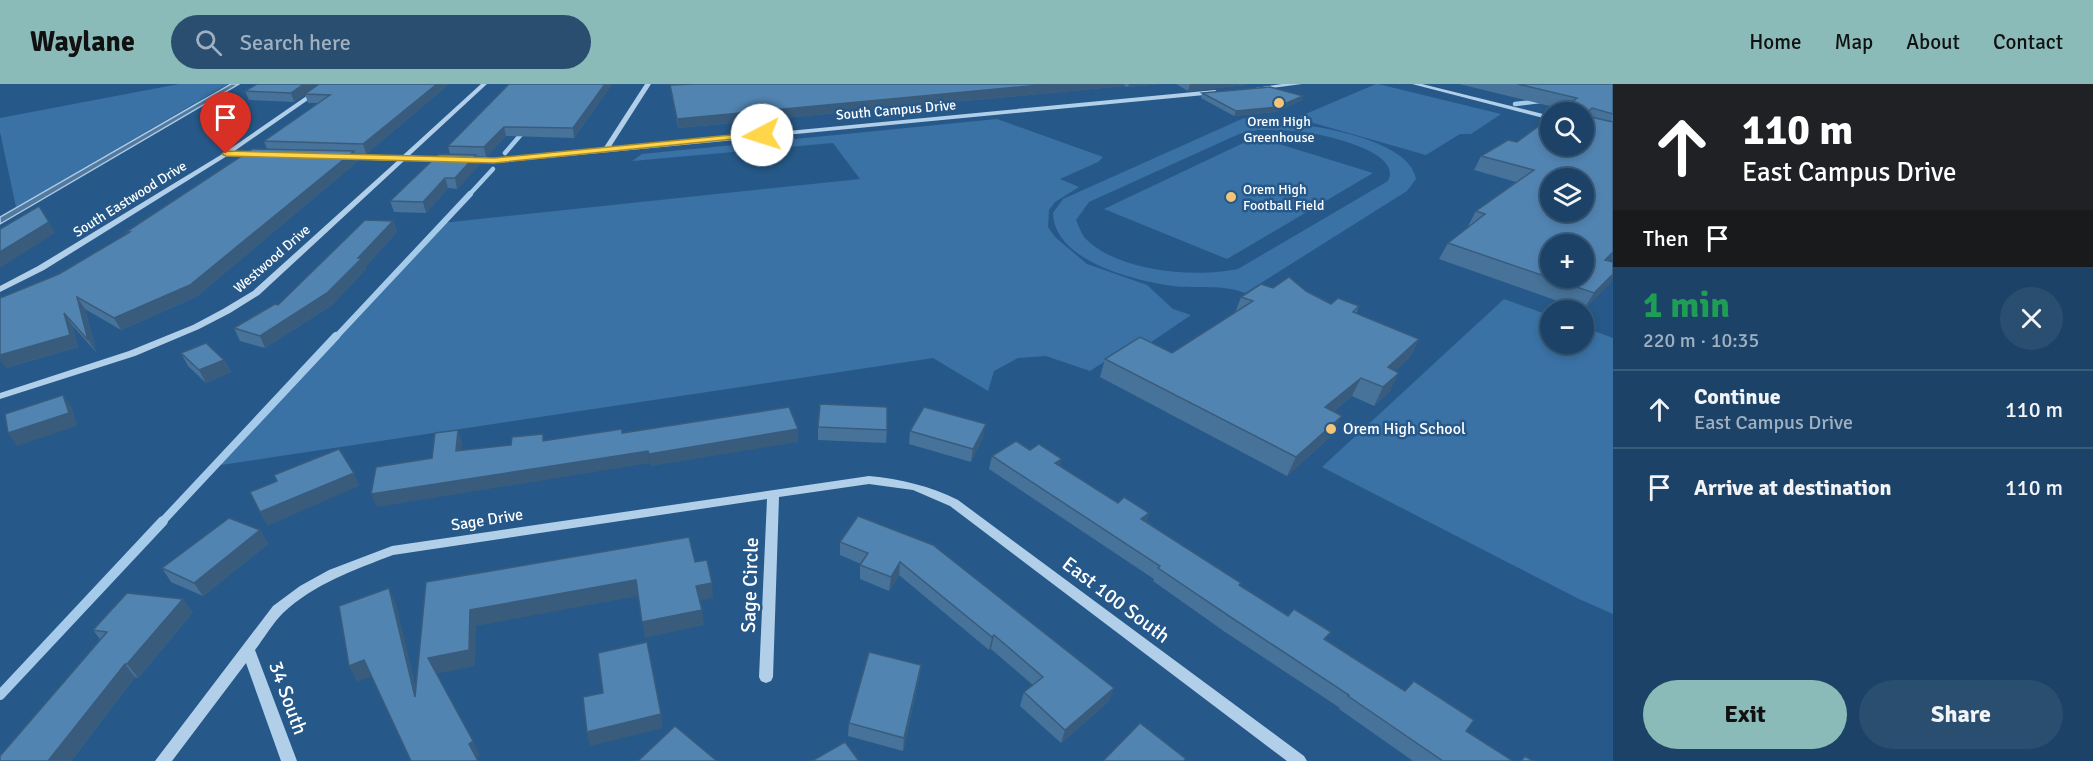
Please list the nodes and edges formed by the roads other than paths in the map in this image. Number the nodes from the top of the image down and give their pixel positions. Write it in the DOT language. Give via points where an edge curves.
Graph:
graph roads {
  1 [pos="328,84"];
  2 [pos="484,84"];
  3 [pos="648,84"];
  4 [pos="1299,84"];
  5 [pos="1415,84"];
  6 [pos="1252,88"];
  7 [pos="1228,91"];
  8 [pos="1540,115"];
  9 [pos="605,150"];
  10 [pos="226,154"];
  11 [pos="266,155"];
  12 [pos="334,157"];
  13 [pos="403,159"];
  14 [pos="0,289"];
  15 [pos="0,396"];
  16 [pos="903,483"];
  17 [pos="773,494"];
  18 [pos="248,649"];
  19 [pos="766,677"];
  20 [pos="163,761"];
  21 [pos="289,761"];
  22 [pos="1299,761"];
  1 -- 10 [label="street, South Eastwood Drive"];
  2 -- 13 [label="street, Westwood Drive"];
  3 -- 9 [label="street"];
  4 -- 6 [label="street"];
  5 -- 8 [label="street"];
  7 -- 9 [label="street, South Campus Drive"];
  9 -- 13 [label="street, South Campus Drive" via="494,160"];
  10 -- 11 [label="street"];
  10 -- 14 [label="street, South Eastwood Drive"];
  12 -- 13 [label="street, South Campus Drive"];
  13 -- 15 [label="street, Westwood Drive" via="256,293 234,308 148,348"];
  16 -- 17 [label="street, Sage Drive" via="870,480"];
  16 -- 22 [label="street, East 100 South" via="935,492 954,503"];
  17 -- 18 [label="street, Sage Drive" via="392,551 333,573 305,590 279,610"];
  17 -- 19 [label="street, Sage Circle"];
  18 -- 20 [label="street, Sage Drive"];
  18 -- 21 [label="street, 34 South"];
}
